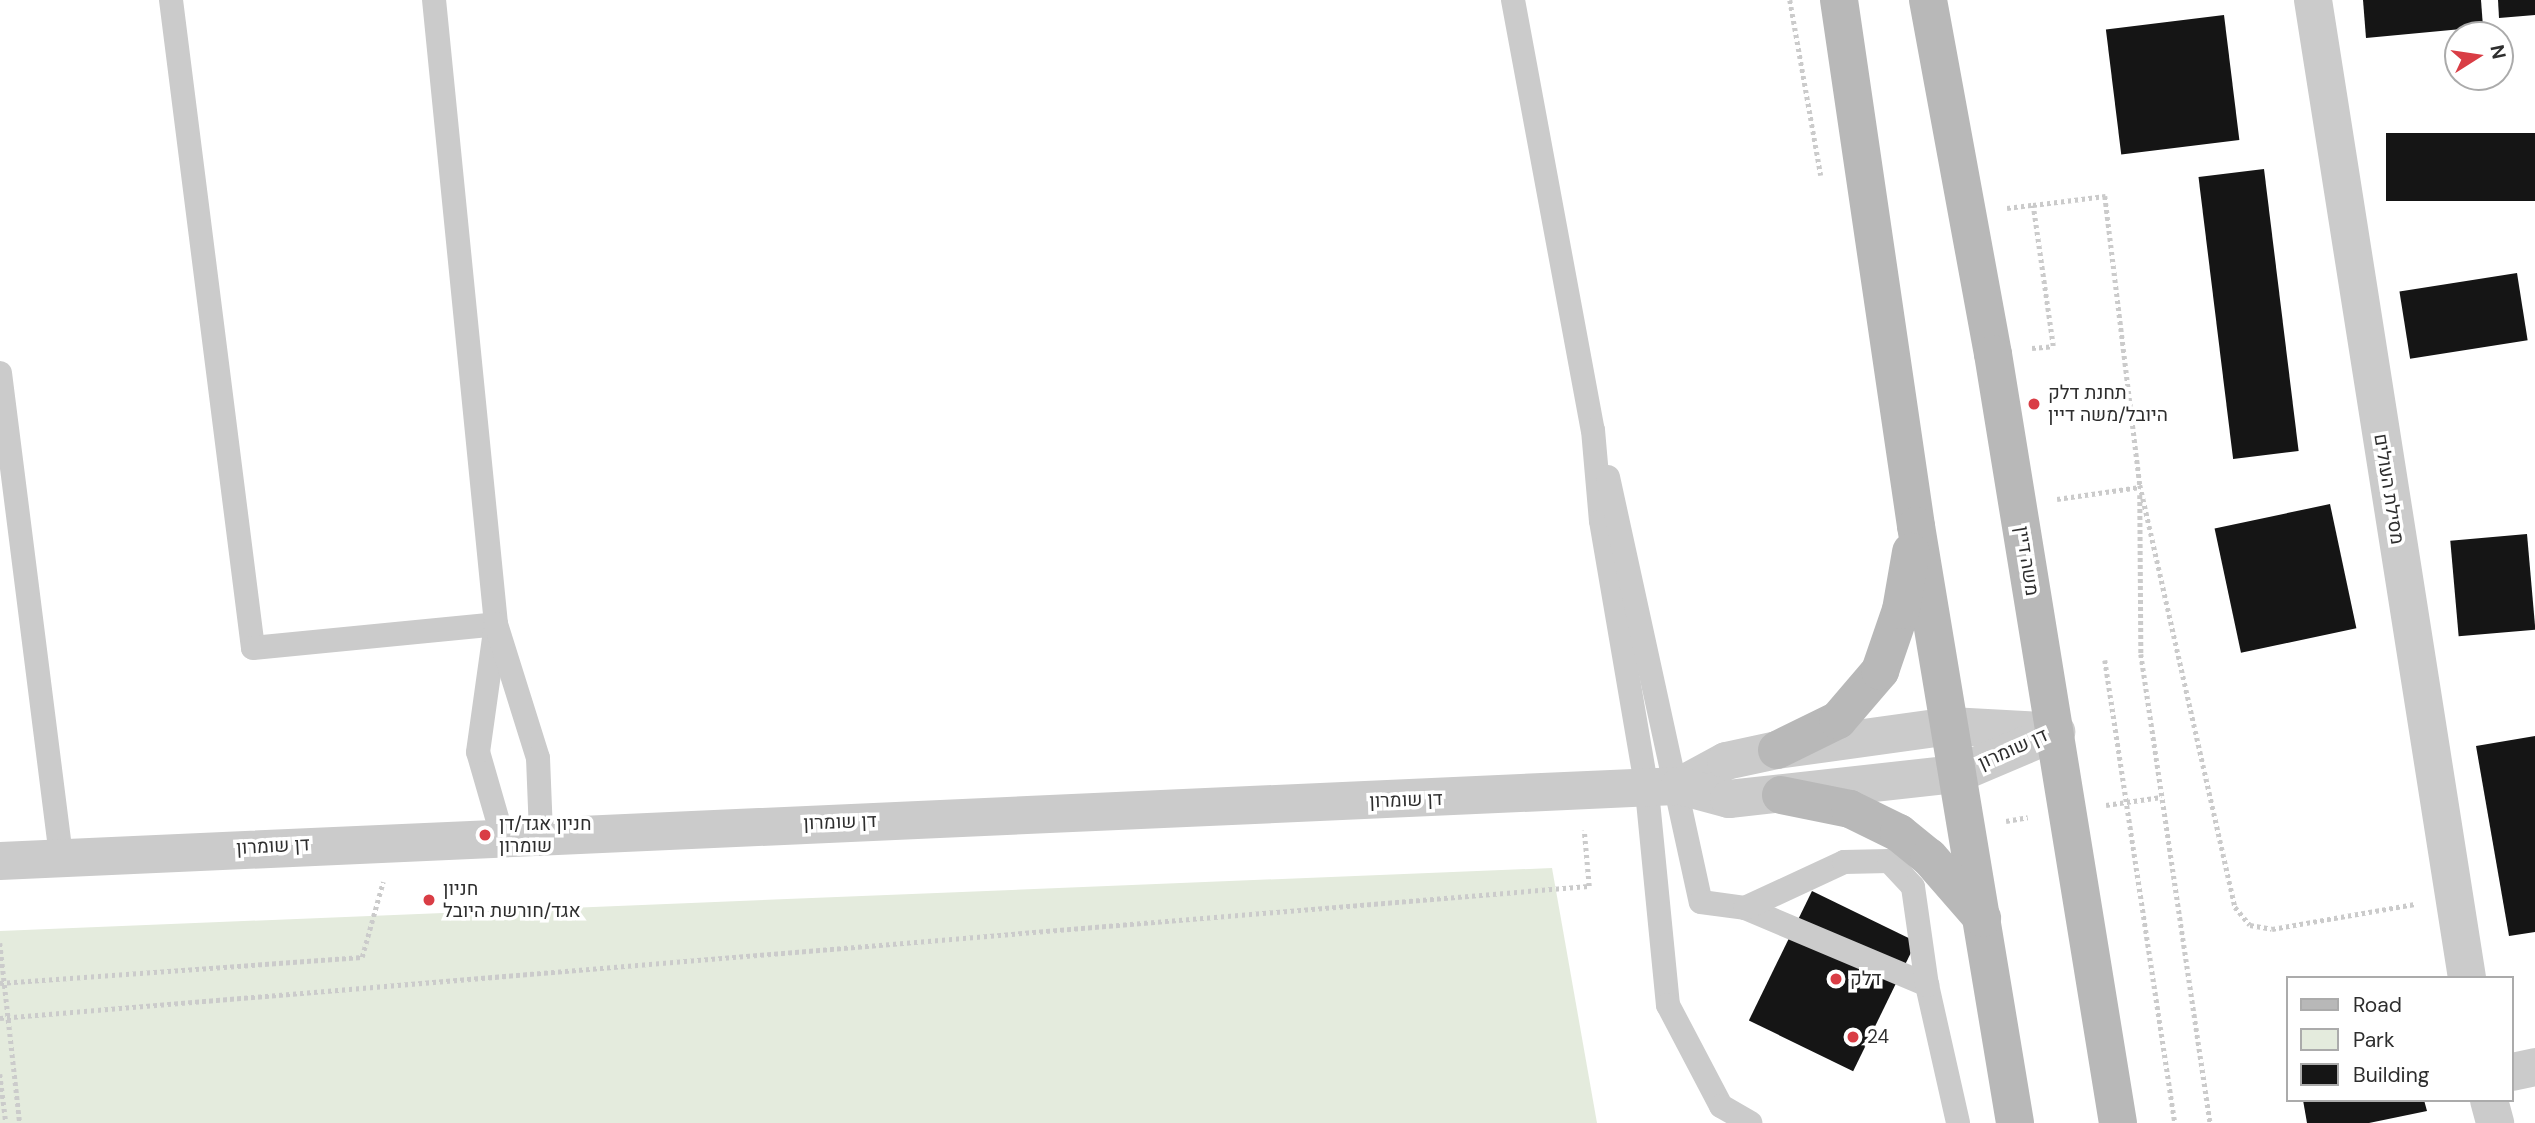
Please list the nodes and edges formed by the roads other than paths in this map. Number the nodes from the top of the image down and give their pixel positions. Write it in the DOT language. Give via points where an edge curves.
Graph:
graph roads {
  1 [pos="171,0"];
  2 [pos="434,0"];
  3 [pos="1513,0"];
  4 [pos="1839,0"];
  5 [pos="1928,0"];
  6 [pos="2313,0"];
  7 [pos="0,373"];
  8 [pos="1593,430"];
  9 [pos="1916,526"];
  10 [pos="496,624"];
  11 [pos="1950,726"];
  12 [pos="2056,732"];
  13 [pos="1777,750"];
  14 [pos="1957,774"];
  15 [pos="1663,788"];
  16 [pos="1781,796"];
  17 [pos="541,834"];
  18 [pos="502,835"];
  19 [pos="61,856"];
  20 [pos="0,861"];
  21 [pos="1745,908"];
  22 [pos="1982,918"];
  23 [pos="2467,976"];
  24 [pos="1927,985"];
  25 [pos="2535,1068"];
  26 [pos="2514,1072"];
  27 [pos="2490,1102"];
  28 [pos="1750,1123"];
  29 [pos="1958,1123"];
  30 [pos="2015,1123"];
  31 [pos="2119,1123"];
  32 [pos="2496,1123"];
  1 -- 10 [label="lane" via="253,648"];
  2 -- 10 [label="lane"];
  3 -- 8 [label="lane"];
  4 -- 9 [label="main road"];
  5 -- 12 [label="main road, משה דיין"];
  6 -- 23 [label="street, מסילת העולים"];
  7 -- 19 [label="lane"];
  8 -- 15 [label="lane" via="1620,518"];
  8 -- 15 [label="lane" via="1601,521"];
  9 -- 11 [label="main road"];
  9 -- 13 [label="main road" via="1901,610 1880,671 1838,720"];
  10 -- 17 [label="lane" via="538,758"];
  10 -- 18 [label="lane" via="478,752"];
  11 -- 12 [label="street, דן שומרון"];
  11 -- 13 [label="street, דן שומרון"];
  11 -- 14 [label="main road"];
  12 -- 14 [label="street, דן שומרון"];
  12 -- 31 [label="main road, משה דיין"];
  13 -- 15 [label="street, דן שומרון" via="1726,761"];
  14 -- 16 [label="street, דן שומרון"];
  14 -- 22 [label="main road"];
  15 -- 16 [label="street, דן שומרון" via="1729,799"];
  15 -- 17 [label="street, דן שומרון"];
  15 -- 21 [label="lane" via="1702,902"];
  15 -- 28 [label="lane" via="1668,1005 1721,1106"];
  16 -- 22 [label="main road" via="1850,809 1899,833 1929,857"];
  17 -- 18 [label="street, דן שומרון"];
  18 -- 19 [label="street, דן שומרון"];
  19 -- 20 [label="street, דן שומרון"];
  21 -- 24 [label="lane"];
  21 -- 24 [label="lane" via="1844,862 1889,860 1913,887"];
  22 -- 30 [label="main road"];
  24 -- 29 [label="lane"];
  25 -- 26 [label="street"];
  27 -- 32 [label="street"];
}
